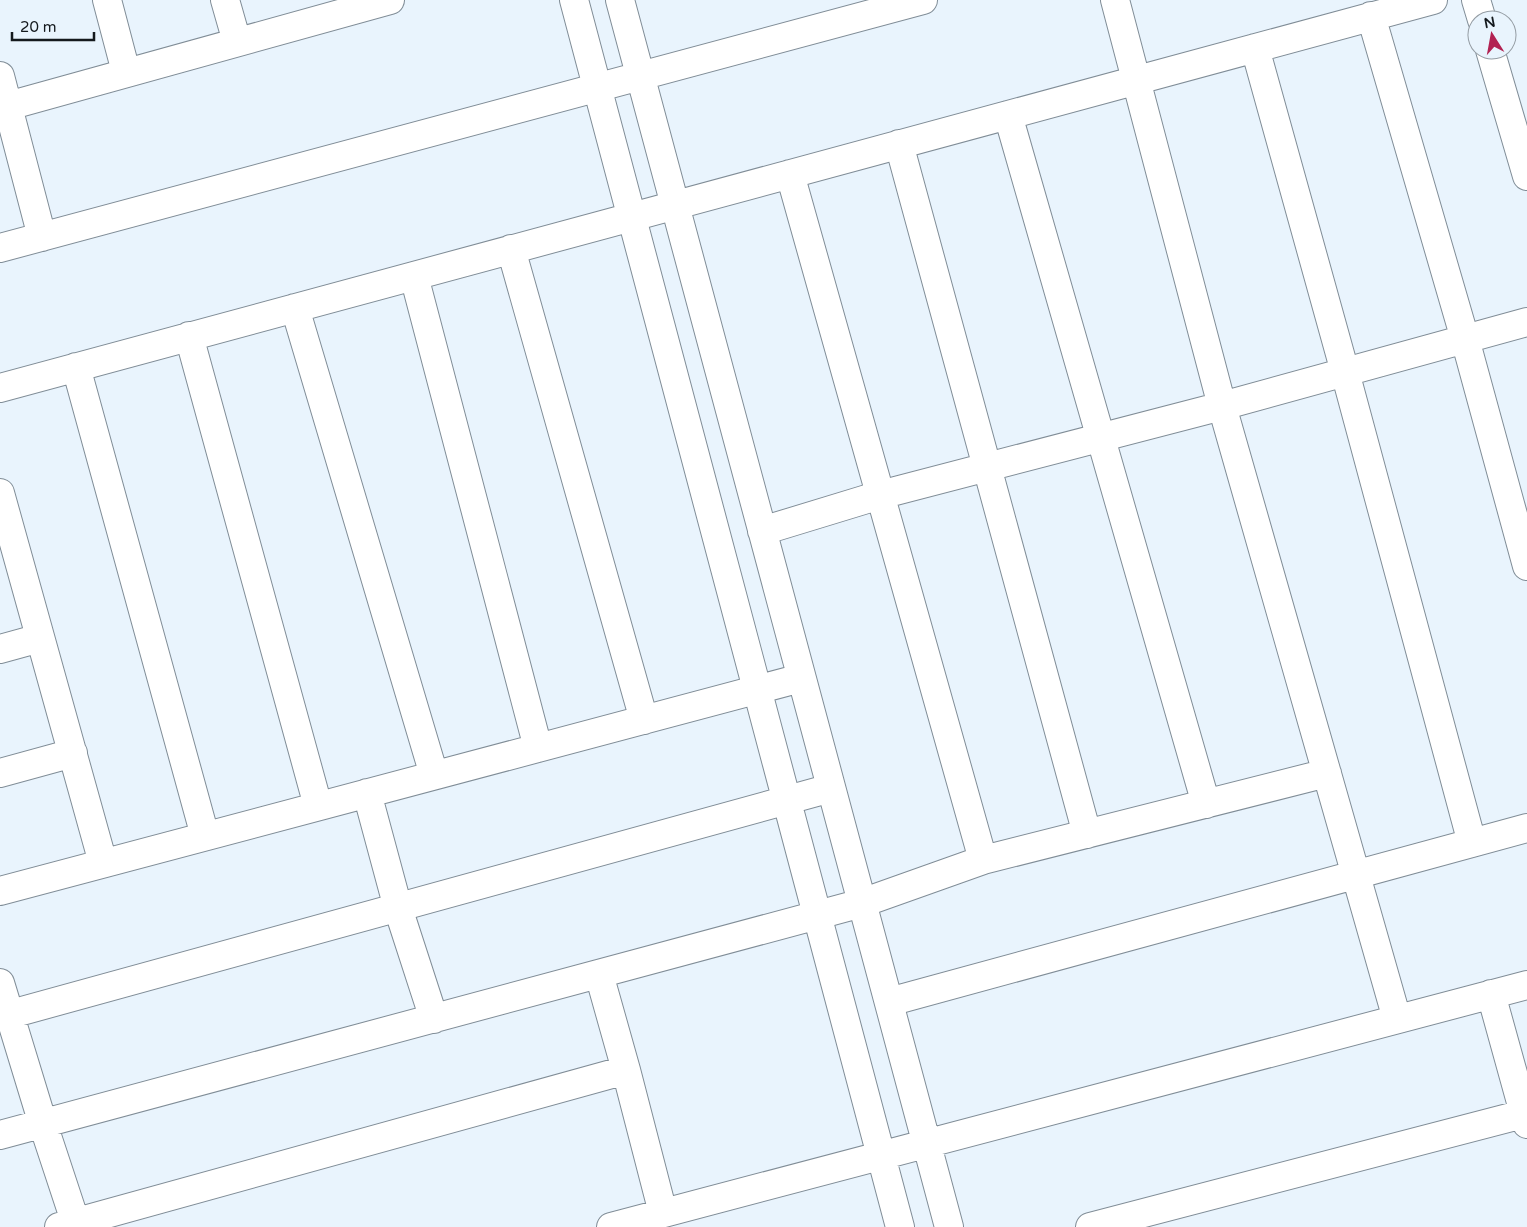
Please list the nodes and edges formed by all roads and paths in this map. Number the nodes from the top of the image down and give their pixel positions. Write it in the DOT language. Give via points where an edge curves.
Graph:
graph roads {
  1 [pos="106,0"];
  2 [pos="225,0"];
  3 [pos="390,0"];
  4 [pos="574,0"];
  5 [pos="620,0"];
  6 [pos="923,0"];
  7 [pos="1115,0"];
  8 [pos="1432,0"];
  9 [pos="340,6"];
  10 [pos="1371,16"];
  11 [pos="237,42"];
  12 [pos="1255,48"];
  13 [pos="1493,60"];
  14 [pos="126,72"];
  15 [pos="0,76"];
  16 [pos="640,76"];
  17 [pos="1137,80"];
  18 [pos="597,88"];
  19 [pos="8,106"];
  20 [pos="1008,115"];
  21 [pos="900,144"];
  22 [pos="790,174"];
  23 [pos="1527,176"];
  24 [pos="674,205"];
  25 [pos="632,217"];
  26 [pos="42,237"];
  27 [pos="0,248"];
  28 [pos="511,250"];
  29 [pos="414,276"];
  30 [pos="295,308"];
  31 [pos="1527,322"];
  32 [pos="190,336"];
  33 [pos="1465,339"];
  34 [pos="76,367"];
  35 [pos="1346,372"];
  36 [pos="0,388"];
  37 [pos="1222,406"];
  38 [pos="1101,438"];
  39 [pos="988,467"];
  40 [pos="0,493"];
  41 [pos="880,495"];
  42 [pos="762,531"];
  43 [pos="1527,566"];
  44 [pos="40,638"];
  45 [pos="0,648"];
  46 [pos="802,678"];
  47 [pos="757,689"];
  48 [pos="644,720"];
  49 [pos="538,748"];
  50 [pos="72,753"];
  51 [pos="0,773"];
  52 [pos="1327,773"];
  53 [pos="434,775"];
  54 [pos="831,788"];
  55 [pos="367,794"];
  56 [pos="787,801"];
  57 [pos="1206,804"];
  58 [pos="318,806"];
  59 [pos="1527,828"];
  60 [pos="1087,834"];
  61 [pos="205,836"];
  62 [pos="1472,843"];
  63 [pos="983,860"];
  64 [pos="103,863"];
  65 [pos="1356,874"];
  66 [pos="0,891"];
  67 [pos="862,903"];
  68 [pos="398,908"];
  69 [pos="817,915"];
  70 [pos="599,974"];
  71 [pos="0,983"];
  72 [pos="1527,985"];
  73 [pos="1491,994"];
  74 [pos="889,1002"];
  75 [pos="5,1016"];
  76 [pos="434,1018"];
  77 [pos="1398,1019"];
  78 [pos="626,1070"];
  79 [pos="1526,1117"];
  80 [pos="42,1124"];
  81 [pos="0,1135"];
  82 [pos="927,1144"];
  83 [pos="881,1156"];
  84 [pos="663,1213"];
  85 [pos="70,1226"];
  86 [pos="610,1227"];
  87 [pos="900,1227"];
  88 [pos="949,1227"];
  89 [pos="1090,1227"];
  1 -- 14 [label="street"];
  2 -- 11 [label="street"];
  3 -- 9 [label="street"];
  4 -- 18 [label="street"];
  5 -- 16 [label="street"];
  6 -- 16 [label="street"];
  7 -- 17 [label="street"];
  8 -- 10 [label="street"];
  9 -- 11 [label="street"];
  10 -- 12 [label="street"];
  10 -- 33 [label="street"];
  11 -- 14 [label="street"];
  12 -- 17 [label="street"];
  12 -- 35 [label="street"];
  13 -- 23 [label="street"];
  14 -- 19 [label="street"];
  15 -- 19 [label="street"];
  16 -- 18 [label="street"];
  16 -- 24 [label="street"];
  17 -- 20 [label="street"];
  17 -- 37 [label="street"];
  18 -- 25 [label="street"];
  18 -- 26 [label="street"];
  19 -- 26 [label="street"];
  20 -- 21 [label="street"];
  20 -- 38 [label="street"];
  21 -- 22 [label="street"];
  21 -- 39 [label="street"];
  22 -- 24 [label="street"];
  22 -- 41 [label="street"];
  24 -- 25 [label="street"];
  24 -- 42 [label="street"];
  25 -- 28 [label="street"];
  25 -- 47 [label="street"];
  26 -- 27 [label="street"];
  28 -- 29 [label="street"];
  28 -- 48 [label="street"];
  29 -- 30 [label="street"];
  29 -- 49 [label="street"];
  30 -- 32 [label="street"];
  30 -- 53 [label="street"];
  31 -- 33 [label="street"];
  32 -- 34 [label="street"];
  32 -- 58 [label="street"];
  33 -- 35 [label="street"];
  33 -- 43 [label="street"];
  34 -- 36 [label="street"];
  34 -- 61 [label="street"];
  35 -- 37 [label="street"];
  35 -- 62 [label="street"];
  37 -- 38 [label="street"];
  37 -- 52 [label="street"];
  38 -- 39 [label="street"];
  38 -- 57 [label="street"];
  39 -- 41 [label="street"];
  39 -- 60 [label="street"];
  40 -- 44 [label="street"];
  41 -- 42 [label="street"];
  41 -- 63 [label="street"];
  42 -- 46 [label="street"];
  44 -- 45 [label="street"];
  44 -- 50 [label="street"];
  46 -- 47 [label="street"];
  46 -- 54 [label="street"];
  47 -- 48 [label="street"];
  47 -- 56 [label="street"];
  48 -- 49 [label="street"];
  49 -- 53 [label="street"];
  50 -- 51 [label="street"];
  50 -- 64 [label="street"];
  52 -- 57 [label="street"];
  52 -- 65 [label="street"];
  53 -- 55 [label="street"];
  54 -- 56 [label="street"];
  54 -- 67 [label="street"];
  55 -- 58 [label="street"];
  55 -- 68 [label="street"];
  56 -- 68 [label="street"];
  56 -- 69 [label="street"];
  57 -- 60 [label="street"];
  58 -- 61 [label="street"];
  59 -- 62 [label="street"];
  60 -- 63 [label="street"];
  61 -- 64 [label="street"];
  62 -- 65 [label="street"];
  63 -- 67 [label="street"];
  64 -- 66 [label="street"];
  65 -- 74 [label="street"];
  65 -- 77 [label="street"];
  67 -- 69 [label="street"];
  67 -- 74 [label="street"];
  68 -- 75 [label="street"];
  68 -- 76 [label="street"];
  69 -- 70 [label="street"];
  69 -- 83 [label="street"];
  70 -- 76 [label="street"];
  70 -- 78 [label="street"];
  71 -- 75 [label="street"];
  72 -- 73 [label="street"];
  73 -- 77 [label="street"];
  73 -- 79 [label="street"];
  74 -- 82 [label="street"];
  75 -- 80 [label="street"];
  76 -- 80 [label="street"];
  77 -- 82 [label="street"];
  78 -- 84 [label="street"];
  78 -- 85 [label="street"];
  79 -- 89 [label="street"];
  80 -- 81 [label="street"];
  80 -- 85 [label="street"];
  82 -- 83 [label="street"];
  82 -- 88 [label="street"];
  83 -- 84 [label="street"];
  83 -- 87 [label="street"];
  84 -- 86 [label="street"];
}
